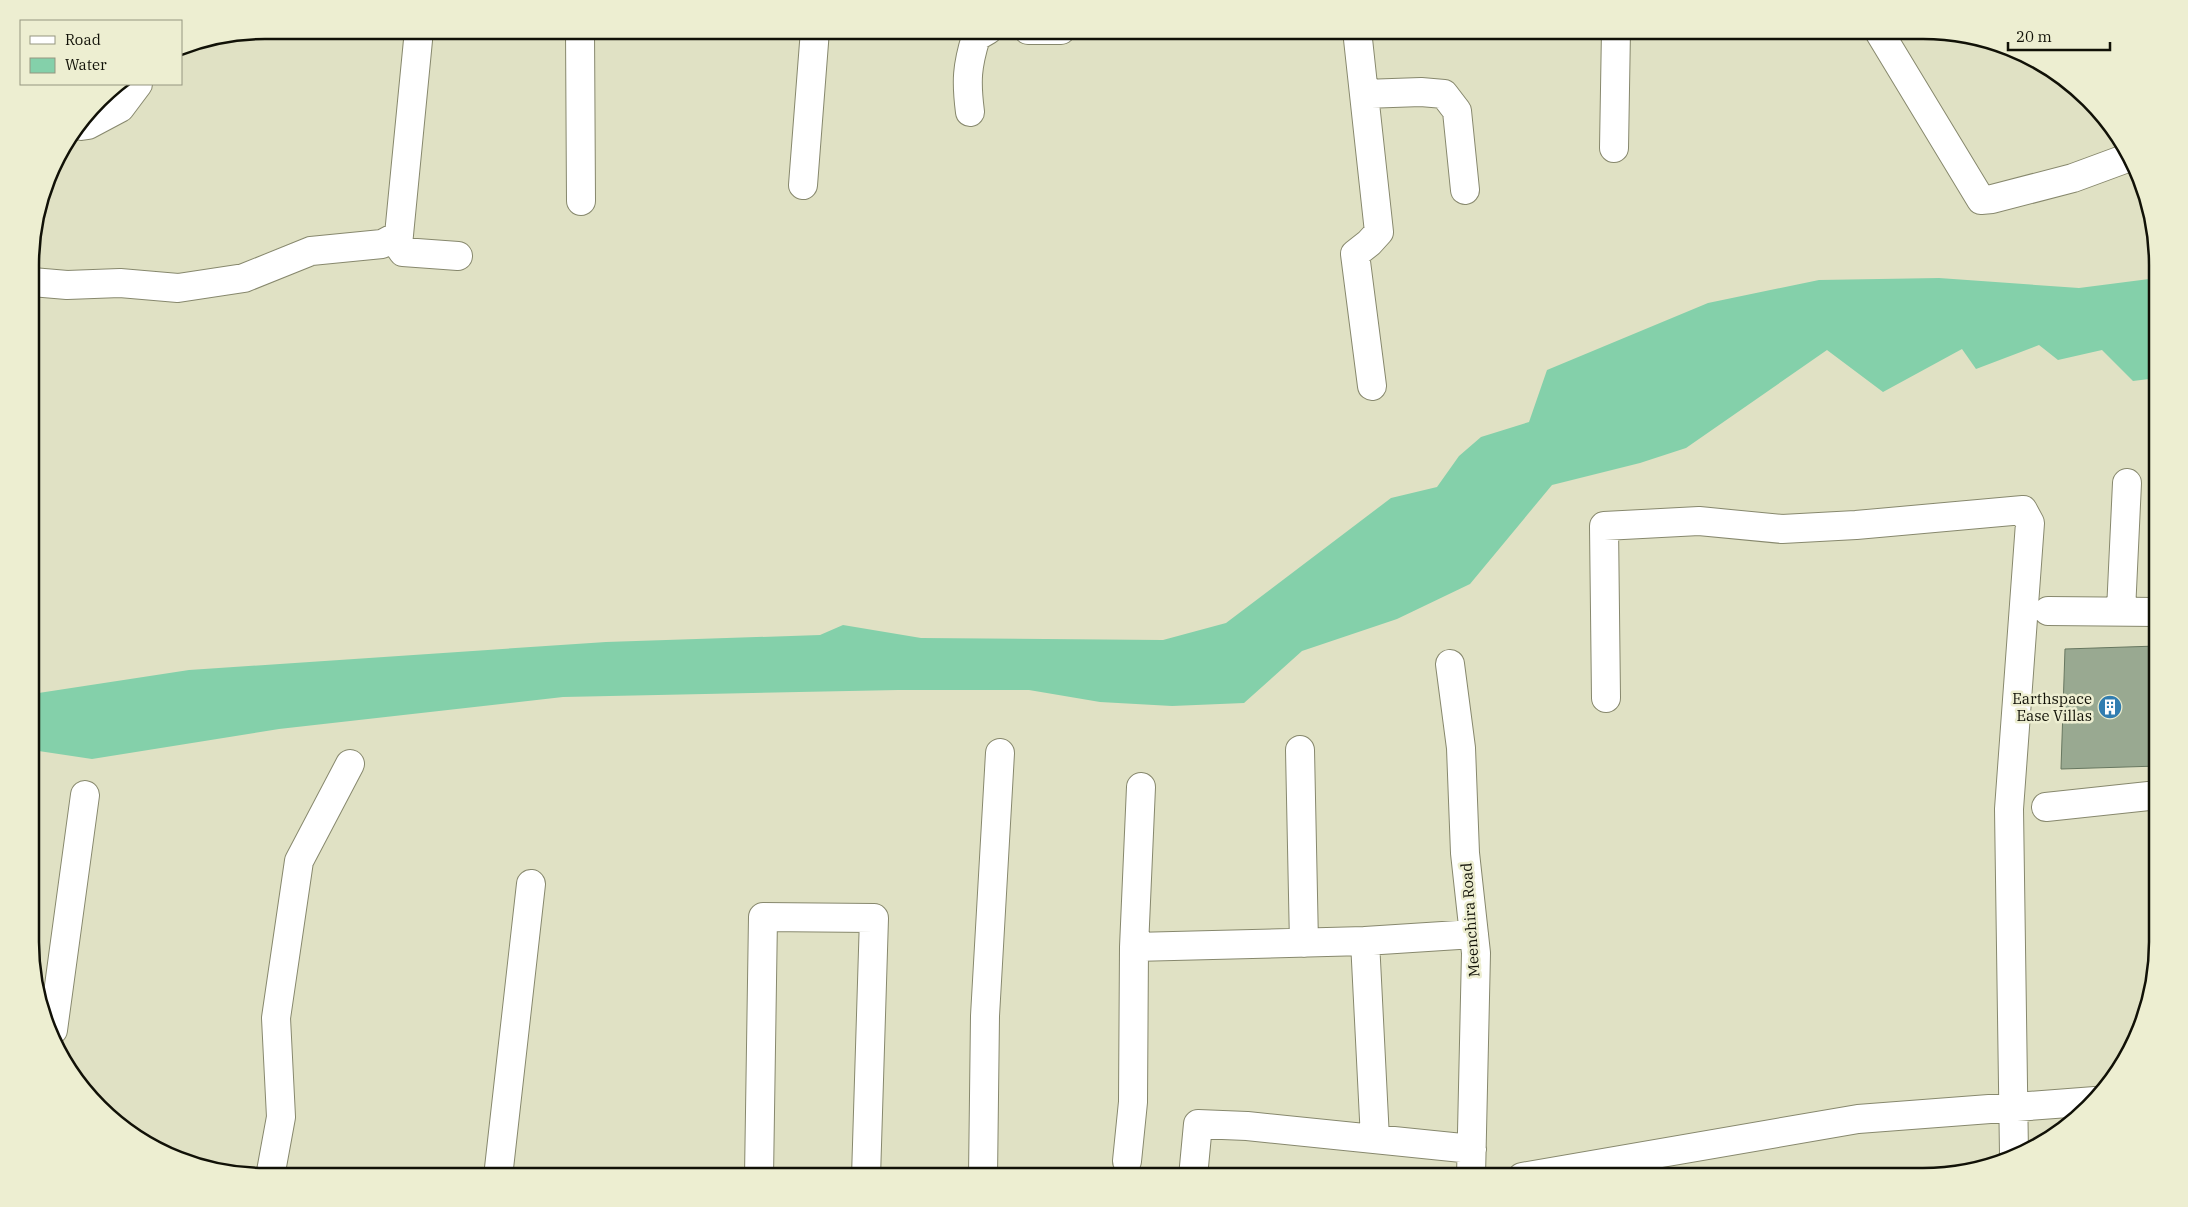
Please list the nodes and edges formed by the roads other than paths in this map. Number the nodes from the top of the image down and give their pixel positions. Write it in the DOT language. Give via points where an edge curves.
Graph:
graph roads {
  1 [pos="418,39"];
  2 [pos="580,39"];
  3 [pos="814,39"];
  4 [pos="975,39"];
  5 [pos="1358,39"];
  6 [pos="1616,39"];
  7 [pos="1883,39"];
  8 [pos="137,85"];
  9 [pos="1364,94"];
  10 [pos="970,112"];
  11 [pos="87,125"];
  12 [pos="1614,148"];
  13 [pos="2123,160"];
  14 [pos="803,185"];
  15 [pos="1465,190"];
  16 [pos="581,201"];
  17 [pos="399,235"];
  18 [pos="458,256"];
  19 [pos="39,283"];
  20 [pos="1372,386"];
  21 [pos="2127,483"];
  22 [pos="2048,611"];
  23 [pos="2121,611"];
  24 [pos="2149,612"];
  25 [pos="1450,664"];
  26 [pos="1606,698"];
  27 [pos="1300,750"];
  28 [pos="1000,753"];
  29 [pos="350,764"];
  30 [pos="1141,787"];
  31 [pos="85,795"];
  32 [pos="2149,796"];
  33 [pos="2046,807"];
  34 [pos="531,884"];
  35 [pos="1474,934"];
  36 [pos="1365,942"];
  37 [pos="1304,943"];
  38 [pos="1134,947"];
  39 [pos="54,1023"];
  40 [pos="2083,1102"];
  41 [pos="2013,1108"];
  42 [pos="1374,1139"];
  43 [pos="1472,1149"];
  44 [pos="2014,1149"];
  45 [pos="1127,1161"];
  46 [pos="272,1168"];
  47 [pos="499,1168"];
  48 [pos="759,1168"];
  49 [pos="866,1168"];
  50 [pos="983,1168"];
  51 [pos="1194,1168"];
  52 [pos="1471,1168"];
  53 [pos="1574,1168"];
  1 -- 17 [label="street"];
  2 -- 16 [label="street"];
  3 -- 14 [label="street"];
  4 -- 10 [label="street" via="966,82"];
  5 -- 9 [label="street"];
  6 -- 12 [label="street"];
  7 -- 13 [label="street" via="1981,200 2073,178"];
  8 -- 11 [label="street" via="120,108"];
  9 -- 15 [label="street" via="1444,94 1457,111"];
  9 -- 20 [label="street" via="1379,232 1355,254"];
  17 -- 18 [label="street" via="398,245 403,252"];
  17 -- 19 [label="street" via="382,244 311,251 244,278 178,288 120,283"];
  21 -- 23 [label="street"];
  22 -- 23 [label="street"];
  23 -- 24 [label="street"];
  25 -- 35 [label="street, Meenchira Road" via="1461,748 1465,853"];
  26 -- 41 [label="street" via="1604,526 1699,521 1782,529 2023,510 2030,523 2009,809"];
  27 -- 37 [label="street"];
  28 -- 50 [label="street" via="985,1016"];
  29 -- 46 [label="street" via="300,861 276,1018 281,1117"];
  30 -- 38 [label="street"];
  31 -- 39 [label="street"];
  32 -- 33 [label="street"];
  34 -- 47 [label="street"];
  35 -- 36 [label="street"];
  35 -- 43 [label="street, Meenchira Road"];
  36 -- 37 [label="street"];
  36 -- 42 [label="street"];
  37 -- 38 [label="street"];
  38 -- 45 [label="street" via="1133,1102"];
  40 -- 41 [label="street"];
  41 -- 44 [label="street"];
  41 -- 53 [label="street" via="1858,1119"];
  42 -- 43 [label="street"];
  42 -- 51 [label="street" via="1198,1124"];
  43 -- 52 [label="street, Meenchira Road"];
  48 -- 49 [label="street" via="763,917 874,918"];
}
